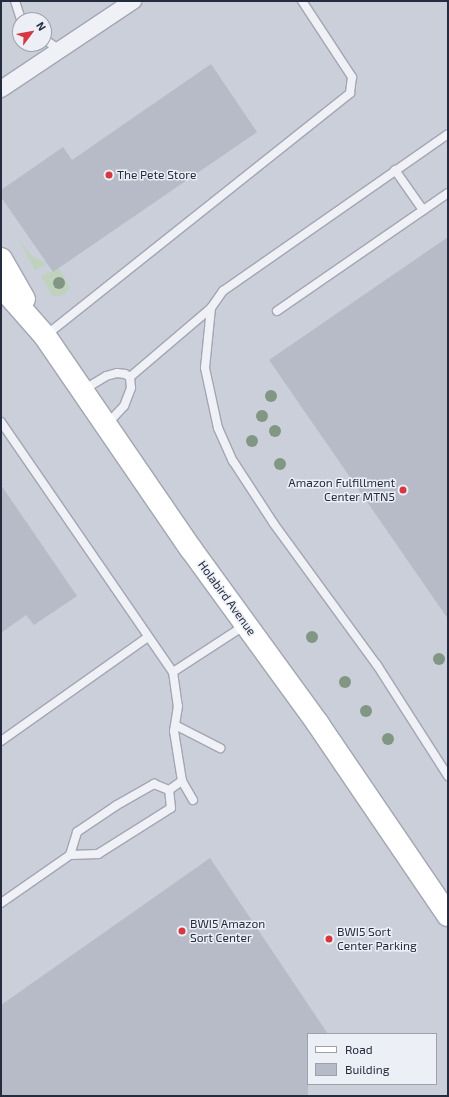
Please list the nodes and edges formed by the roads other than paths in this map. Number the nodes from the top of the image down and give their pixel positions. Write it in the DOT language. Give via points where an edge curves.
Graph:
graph roads {
  1 [pos="15,1"];
  2 [pos="133,1"];
  3 [pos="302,1"];
  4 [pos="18,12"];
  5 [pos="52,44"];
  6 [pos="60,50"];
  7 [pos="1,89"];
  8 [pos="448,134"];
  9 [pos="395,170"];
  10 [pos="448,193"];
  11 [pos="423,210"];
  12 [pos="1,259"];
  13 [pos="1,286"];
  14 [pos="211,308"];
  15 [pos="277,311"];
  16 [pos="45,336"];
  17 [pos="130,377"];
  18 [pos="82,390"];
  19 [pos="1,422"];
  20 [pos="106,425"];
  21 [pos="246,624"];
  22 [pos="148,637"];
  23 [pos="173,672"];
  24 [pos="175,725"];
  25 [pos="1,742"];
  26 [pos="220,748"];
  27 [pos="448,776"];
  28 [pos="182,781"];
  29 [pos="169,790"];
  30 [pos="193,800"];
  31 [pos="70,854"];
  32 [pos="1,903"];
  33 [pos="448,915"];
  1 -- 4 [label="lane"];
  2 -- 6 [label="street"];
  3 -- 16 [label="lane" via="352,77 350,93"];
  5 -- 6 [label="lane"];
  6 -- 7 [label="street"];
  8 -- 9 [label="lane"];
  9 -- 11 [label="lane"];
  9 -- 14 [label="lane" via="223,291"];
  10 -- 11 [label="lane"];
  11 -- 15 [label="lane"];
  12 -- 16 [label="main road"];
  13 -- 16 [label="main road, Holabird Avenue"];
  14 -- 17 [label="lane"];
  14 -- 27 [label="lane" via="205,368 218,428 233,461 274,524 377,665"];
  16 -- 18 [label="main road, Holabird Avenue"];
  17 -- 18 [label="lane" via="117,373 106,376"];
  17 -- 20 [label="lane" via="131,388 124,406"];
  18 -- 20 [label="main road, Holabird Avenue"];
  19 -- 22 [label="lane"];
  20 -- 21 [label="main road, Holabird Avenue"];
  21 -- 23 [label="lane"];
  21 -- 33 [label="main road, Holabird Avenue" via="318,724"];
  22 -- 23 [label="lane"];
  22 -- 25 [label="lane"];
  23 -- 24 [label="lane" via="178,706"];
  24 -- 26 [label="lane"];
  24 -- 28 [label="lane"];
  28 -- 29 [label="lane"];
  28 -- 30 [label="lane"];
  29 -- 31 [label="lane" via="154,784 117,805 77,832"];
  29 -- 31 [label="lane" via="171,808 98,854"];
  31 -- 32 [label="lane"];
}
